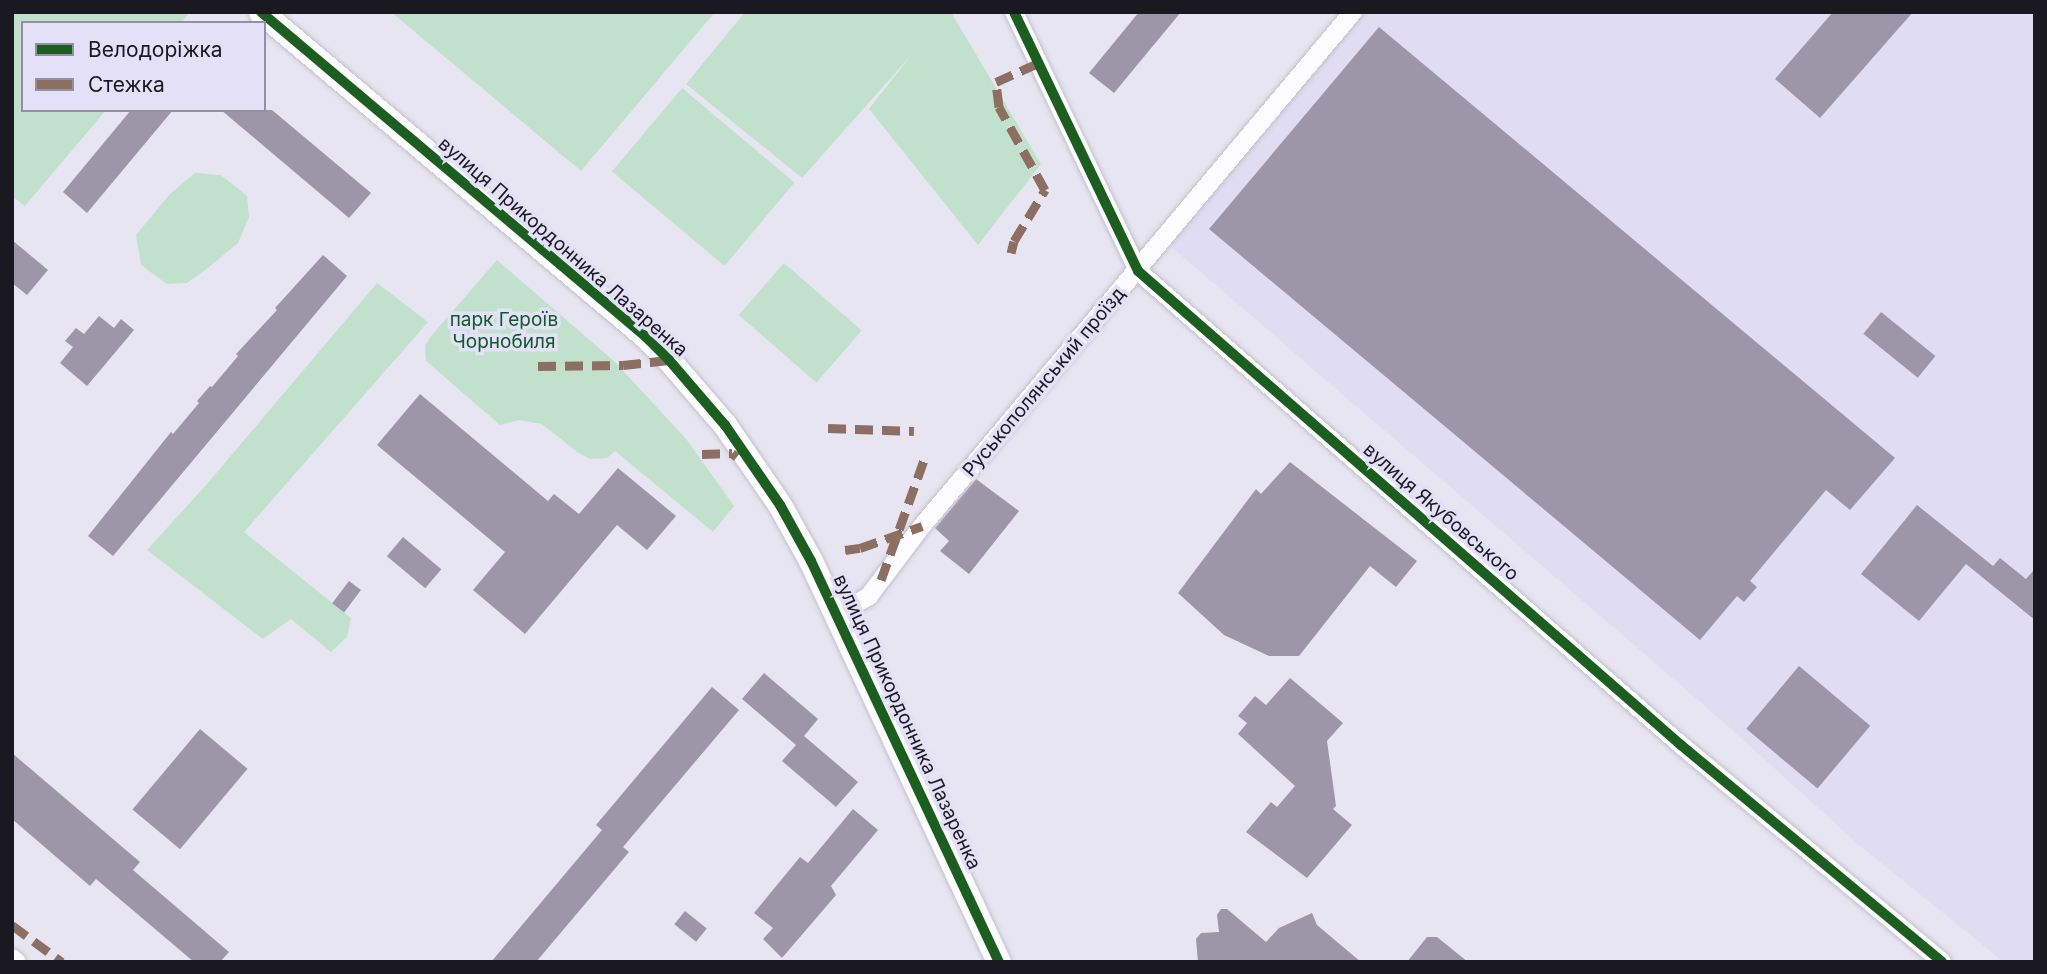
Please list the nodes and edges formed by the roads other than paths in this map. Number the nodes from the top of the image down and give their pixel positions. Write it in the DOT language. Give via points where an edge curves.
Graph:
graph roads {
  1 [pos="261,12"];
  2 [pos="1014,12"];
  3 [pos="1353,12"];
  4 [pos="1138,271"];
  5 [pos="836,614"];
  6 [pos="12,958"];
  7 [pos="17,962"];
  8 [pos="999,962"];
  9 [pos="1942,962"];
  1 -- 5 [label="street, вулиця Прикордонника Лазаренка" via="670,359 762,477 795,530"];
  2 -- 4 [label="street, вулиця Якубовського"];
  3 -- 4 [label="street, Руськополянський проїзд"];
  4 -- 5 [label="street, Руськополянський проїзд" via="922,526 869,596"];
  4 -- 9 [label="street, вулиця Якубовського" via="1681,745"];
  5 -- 8 [label="street, вулиця Прикордонника Лазаренка"];
  6 -- 7 [label="street"];
}
